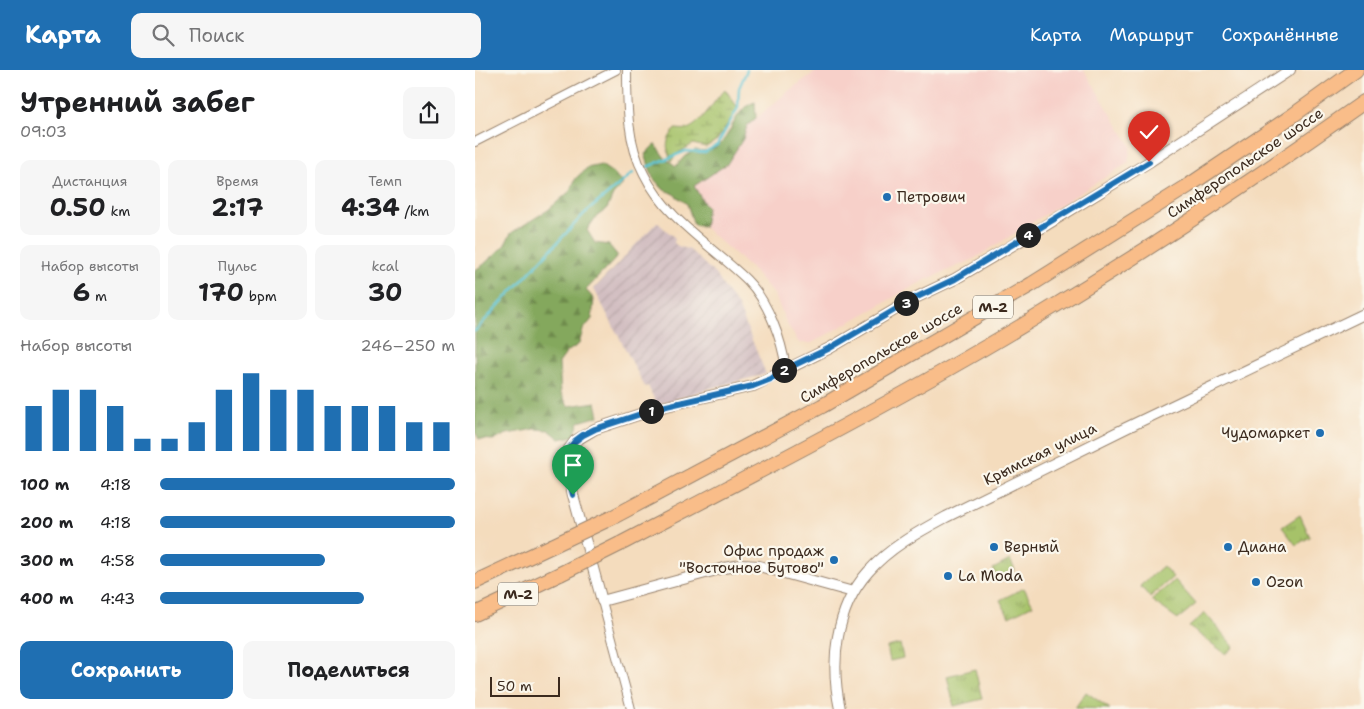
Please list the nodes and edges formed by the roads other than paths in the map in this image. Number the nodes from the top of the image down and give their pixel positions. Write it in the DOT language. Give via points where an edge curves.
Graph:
graph roads {
  1 [pos="615,70"];
  2 [pos="627,70"];
  3 [pos="1290,70"];
  4 [pos="1348,70"];
  5 [pos="1356,70"];
  6 [pos="1316,99"];
  7 [pos="1364,102"];
  8 [pos="475,142"];
  9 [pos="1364,314"];
  10 [pos="786,369"];
  11 [pos="475,582"];
  12 [pos="853,592"];
  13 [pos="602,601"];
  14 [pos="475,614"];
  15 [pos="631,709"];
  16 [pos="841,709"];
  1 -- 8 [label="street"];
  2 -- 10 [label="street" via="627,115 643,173 656,195 687,228 748,281 776,327"];
  3 -- 10 [label="street" via="1025,238 830,348"];
  4 -- 6 [label="street"];
  5 -- 6 [label="highway, Симферопольское шоссе / М-2"];
  6 -- 11 [label="highway, Симферопольское шоссе / М-2, bridge" via="1188,186 1033,284 823,406 613,517"];
  7 -- 14 [label="highway, Симферопольское шоссе / М-2, bridge" via="1216,203 1047,311 835,432 620,544"];
  9 -- 12 [label="street, Крымская улица" via="917,533 888,553"];
  10 -- 13 [label="street" via="753,386 662,407 595,429 575,441 566,462"];
  12 -- 13 [label="street" via="759,566 741,566"];
  12 -- 16 [label="street, Крымская улица" via="843,614 836,652 835,676"];
  13 -- 15 [label="street"];
}
